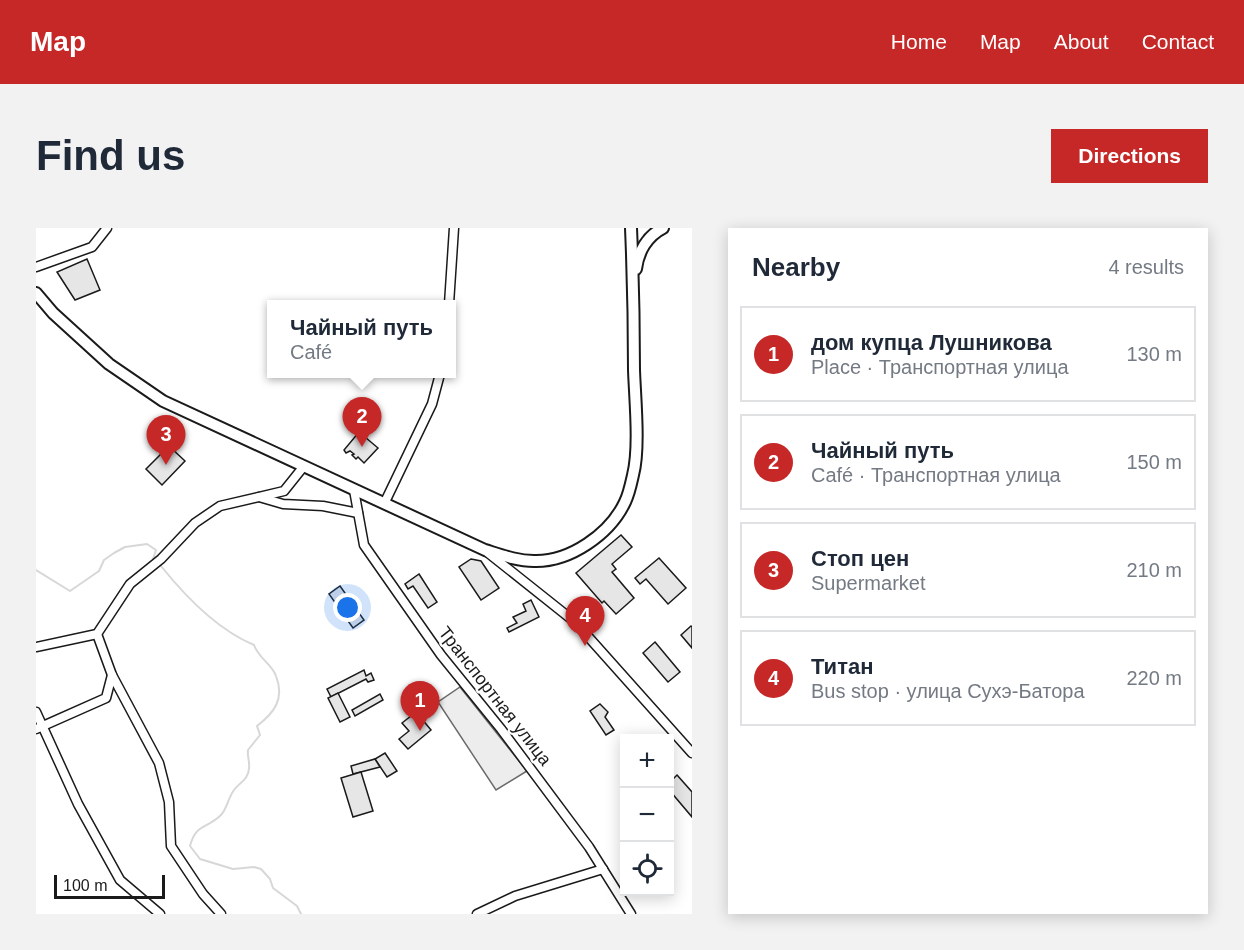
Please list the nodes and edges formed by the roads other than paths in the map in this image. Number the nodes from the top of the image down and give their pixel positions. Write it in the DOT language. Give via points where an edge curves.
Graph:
graph roads {
  1 [pos="107,228"];
  2 [pos="454,228"];
  3 [pos="631,228"];
  4 [pos="663,228"];
  5 [pos="36,267"];
  6 [pos="36,293"];
  7 [pos="450,300"];
  8 [pos="633,300"];
  9 [pos="439,378"];
  10 [pos="304,466"];
  11 [pos="354,490"];
  12 [pos="255,496"];
  13 [pos="384,504"];
  14 [pos="358,513"];
  15 [pos="485,550"];
  16 [pos="97,634"];
  17 [pos="36,647"];
  18 [pos="112,675"];
  19 [pos="36,712"];
  20 [pos="39,728"];
  21 [pos="692,753"];
  22 [pos="603,868"];
  23 [pos="160,914"];
  24 [pos="221,914"];
  25 [pos="477,914"];
  26 [pos="631,914"];
  1 -- 5 [label="street" via="92,247"];
  2 -- 7 [label="street"];
  3 -- 8 [label="main road"];
  4 -- 8 [label="main road" via="643,246"];
  6 -- 10 [label="main road" via="109,364 163,401"];
  8 -- 15 [label="main road" via="634,473 625,502 594,538 555,559 517,560"];
  9 -- 13 [label="street" via="432,404"];
  10 -- 11 [label="main road"];
  10 -- 12 [label="street" via="284,491"];
  11 -- 13 [label="main road"];
  11 -- 14 [label="street, Транспортная улица"];
  12 -- 14 [label="street" via="283,504"];
  12 -- 16 [label="street" via="220,506 195,523 130,584"];
  13 -- 15 [label="main road"];
  14 -- 22 [label="street, Транспортная улица" via="364,545 441,655"];
  15 -- 21 [label="street" via="575,622"];
  16 -- 17 [label="street"];
  16 -- 18 [label="street"];
  18 -- 20 [label="street" via="106,698"];
  18 -- 24 [label="street" via="159,763 169,802 171,846"];
  19 -- 20 [label="street"];
  20 -- 23 [label="street" via="120,880"];
  22 -- 25 [label="street" via="515,896"];
  22 -- 26 [label="street, Транспортная улица"];
}
